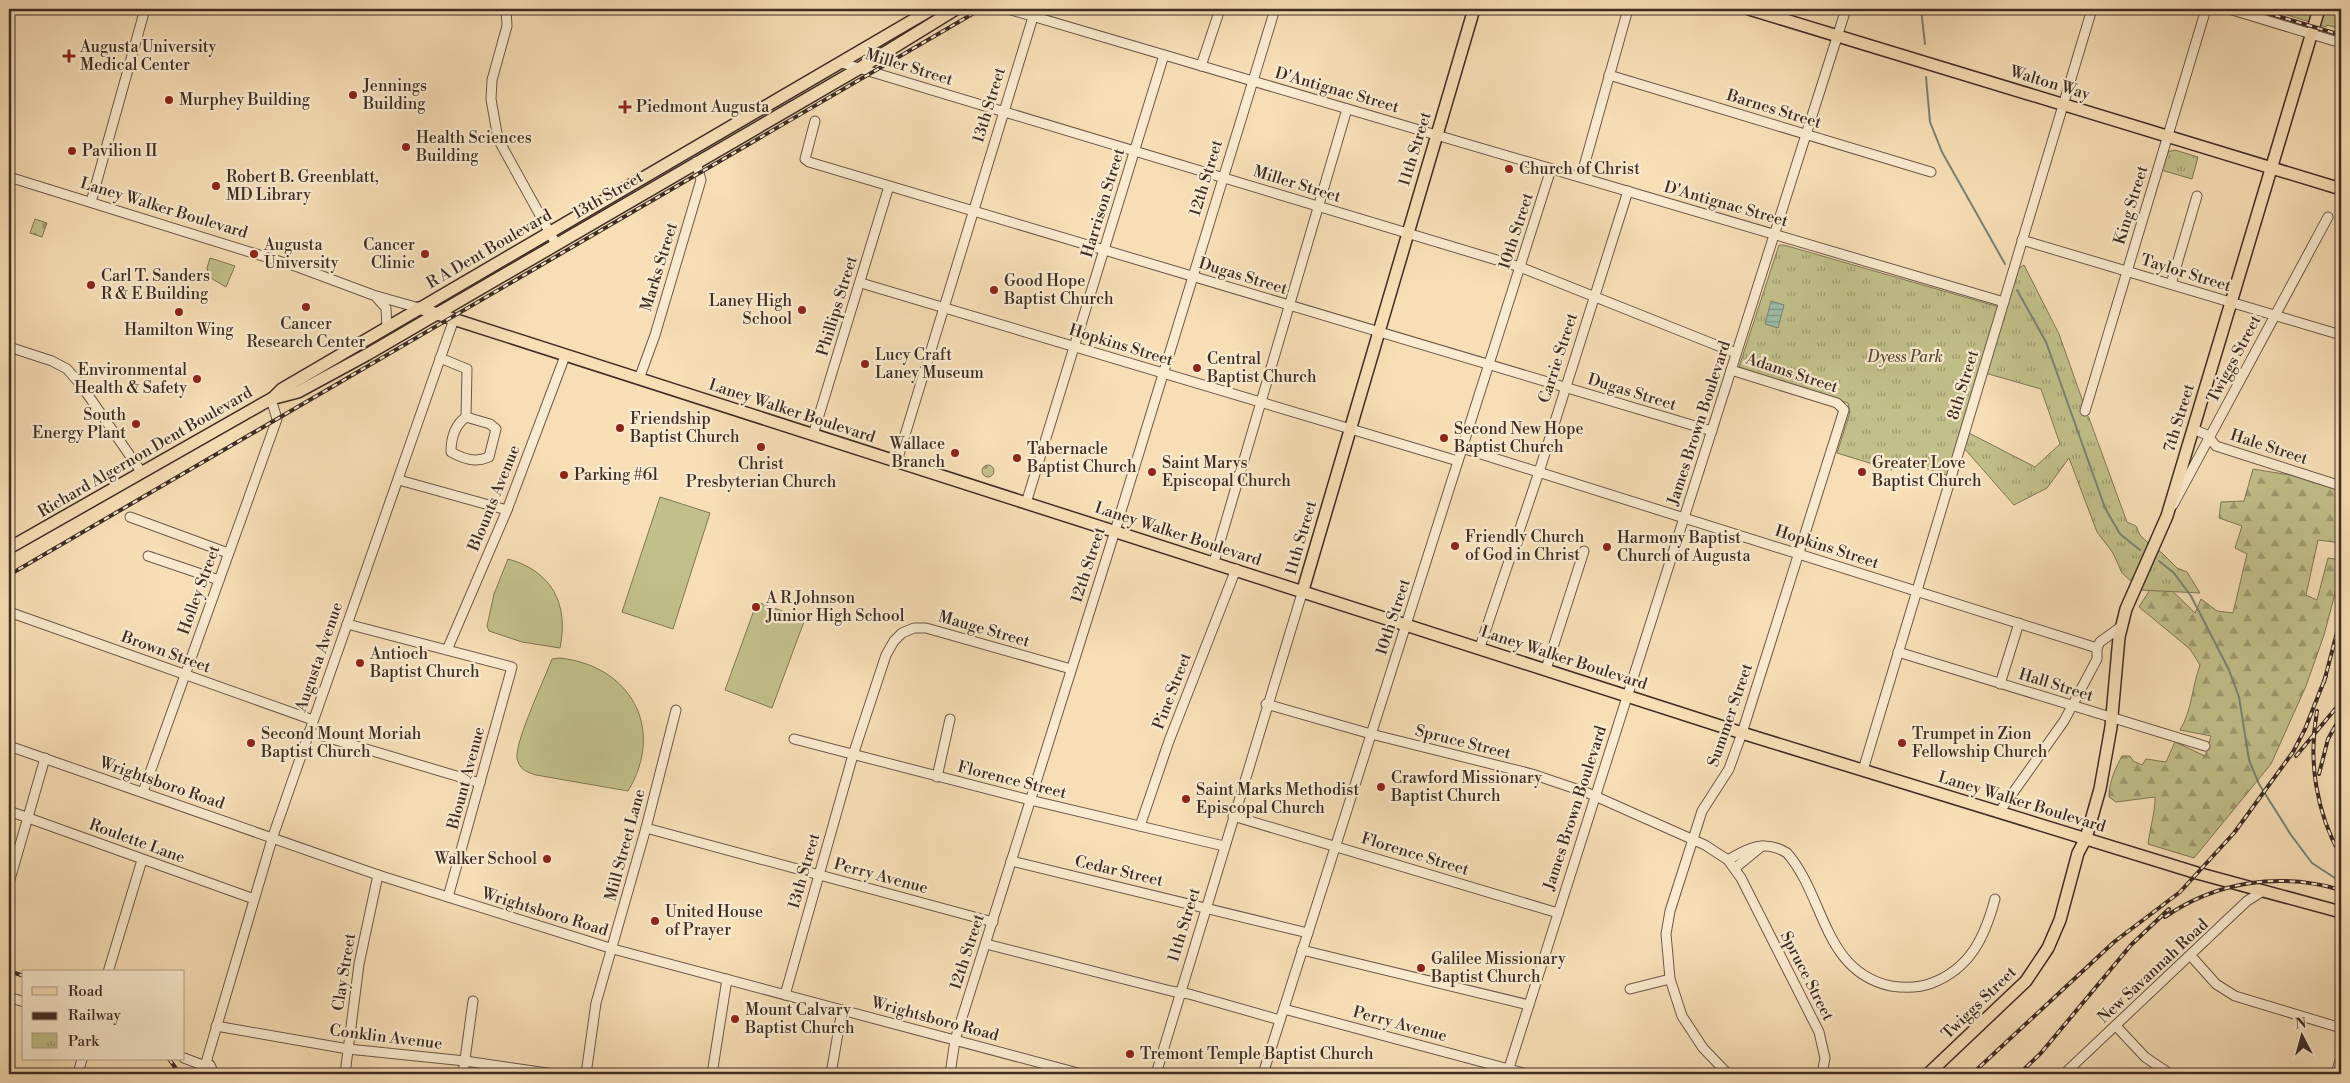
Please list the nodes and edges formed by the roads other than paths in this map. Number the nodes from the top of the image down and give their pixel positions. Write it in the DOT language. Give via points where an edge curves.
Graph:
graph roads {
  1 [pos="145,9"];
  2 [pos="504,9"];
  3 [pos="956,9"];
  4 [pos="1008,9"];
  5 [pos="1220,9"];
  6 [pos="1275,9"];
  7 [pos="1474,9"];
  8 [pos="1628,9"];
  9 [pos="1749,9"];
  10 [pos="1846,9"];
  11 [pos="2092,9"];
  12 [pos="2206,9"];
  13 [pos="2229,9"];
  14 [pos="2320,9"];
  15 [pos="928,10"];
  16 [pos="1034,17"];
  17 [pos="2312,34"];
  18 [pos="1838,35"];
  19 [pos="2341,43"];
  20 [pos="1164,55"];
  21 [pos="842,62"];
  22 [pos="1202,66"];
  23 [pos="860,68"];
  24 [pos="1609,75"];
  25 [pos="1252,81"];
  26 [pos="2063,104"];
  27 [pos="1347,109"];
  28 [pos="1004,112"];
  29 [pos="815,121"];
  30 [pos="1806,134"];
  31 [pos="1436,135"];
  32 [pos="2168,137"];
  33 [pos="1134,151"];
  34 [pos="696,162"];
  35 [pos="2271,168"];
  36 [pos="1551,169"];
  37 [pos="1931,172"];
  38 [pos="9,177"];
  39 [pos="1581,177"];
  40 [pos="1222,178"];
  41 [pos="889,186"];
  42 [pos="2341,188"];
  43 [pos="1628,191"];
  44 [pos="2198,196"];
  45 [pos="91,202"];
  46 [pos="1318,207"];
  47 [pos="974,211"];
  48 [pos="2328,217"];
  49 [pos="550,232"];
  50 [pos="1407,233"];
  51 [pos="1774,234"];
  52 [pos="2022,240"];
  53 [pos="556,244"];
  54 [pos="1104,250"];
  55 [pos="1520,267"];
  56 [pos="2127,271"];
  57 [pos="1192,276"];
  58 [pos="861,283"];
  59 [pos="2171,284"];
  60 [pos="373,295"];
  61 [pos="1594,296"];
  62 [pos="2005,298"];
  63 [pos="2231,302"];
  64 [pos="1289,305"];
  65 [pos="419,308"];
  66 [pos="945,308"];
  67 [pos="436,314"];
  68 [pos="2276,314"];
  69 [pos="454,320"];
  70 [pos="387,328"];
  71 [pos="1378,332"];
  72 [pos="2341,335"];
  73 [pos="1074,346"];
  74 [pos="9,347"];
  75 [pos="1736,353"];
  76 [pos="565,356"];
  77 [pos="440,358"];
  78 [pos="1489,365"];
  79 [pos="1731,370"];
  80 [pos="1162,373"];
  81 [pos="639,379"];
  82 [pos="1564,387"];
  83 [pos="271,399"];
  84 [pos="1261,402"];
  85 [pos="1843,407"];
  86 [pos="2085,411"];
  87 [pos="466,417"];
  88 [pos="1349,428"];
  89 [pos="2193,429"];
  90 [pos="1712,431"];
  91 [pos="813,435"];
  92 [pos="2210,439"];
  93 [pos="1462,448"];
  94 [pos="1458,461"];
  95 [pos="897,462"];
  96 [pos="1539,472"];
  97 [pos="142,473"];
  98 [pos="399,480"];
  99 [pos="2341,486"];
  100 [pos="1026,503"];
  101 [pos="507,510"];
  102 [pos="2167,516"];
  103 [pos="130,517"];
  104 [pos="1684,518"];
  105 [pos="1115,531"];
  106 [pos="9,548"];
  107 [pos="1584,551"];
  108 [pos="228,553"];
  109 [pos="1799,554"];
  110 [pos="148,556"];
  111 [pos="1214,562"];
  112 [pos="1236,569"];
  113 [pos="219,580"];
  114 [pos="1303,590"];
  115 [pos="1916,591"];
  116 [pos="9,612"];
  117 [pos="2019,623"];
  118 [pos="347,624"];
  119 [pos="1406,624"];
  120 [pos="2122,626"];
  121 [pos="1480,648"];
  122 [pos="2097,648"];
  123 [pos="447,650"];
  124 [pos="1898,652"];
  125 [pos="1071,669"];
  126 [pos="1546,669"];
  127 [pos="184,675"];
  128 [pos="2000,684"];
  129 [pos="1628,695"];
  130 [pos="1266,704"];
  131 [pos="2072,706"];
  132 [pos="676,710"];
  133 [pos="2112,718"];
  134 [pos="950,719"];
  135 [pos="313,720"];
  136 [pos="309,732"];
  137 [pos="1742,733"];
  138 [pos="1371,734"];
  139 [pos="794,739"];
  140 [pos="9,746"];
  141 [pos="2205,746"];
  142 [pos="853,755"];
  143 [pos="45,758"];
  144 [pos="1863,770"];
  145 [pos="937,777"];
  146 [pos="480,783"];
  147 [pos="143,792"];
  148 [pos="1595,796"];
  149 [pos="1030,800"];
  150 [pos="9,811"];
  151 [pos="2000,811"];
  152 [pos="1233,816"];
  153 [pos="28,817"];
  154 [pos="1140,826"];
  155 [pos="646,828"];
  156 [pos="273,836"];
  157 [pos="2086,838"];
  158 [pos="1692,839"];
  159 [pos="1336,845"];
  160 [pos="1224,846"];
  161 [pos="1763,846"];
  162 [pos="142,860"];
  163 [pos="1728,860"];
  164 [pos="1011,861"];
  165 [pos="1736,868"];
  166 [pos="378,875"];
  167 [pos="820,875"];
  168 [pos="9,883"];
  169 [pos="2263,891"];
  170 [pos="448,898"];
  171 [pos="254,899"];
  172 [pos="1995,899"];
  173 [pos="1206,907"];
  174 [pos="2341,912"];
  175 [pos="1558,913"];
  176 [pos="993,922"];
  177 [pos="1308,933"];
  178 [pos="986,944"];
  179 [pos="612,949"];
  180 [pos="1302,950"];
  181 [pos="2191,956"];
  182 [pos="109,970"];
  183 [pos="727,979"];
  184 [pos="1670,979"];
  185 [pos="1630,989"];
  186 [pos="1180,993"];
  187 [pos="785,995"];
  188 [pos="9,997"];
  189 [pos="22,1001"];
  190 [pos="473,1001"];
  191 [pos="1529,1005"];
  192 [pos="1284,1009"];
  193 [pos="842,1010"];
  194 [pos="1280,1020"];
  195 [pos="216,1026"];
  196 [pos="2116,1026"];
  197 [pos="2341,1028"];
  198 [pos="955,1040"];
  199 [pos="348,1049"];
  200 [pos="2341,1057"];
  201 [pos="185,1058"];
  202 [pos="82,1060"];
  203 [pos="465,1061"];
  204 [pos="204,1066"];
  205 [pos="1508,1071"];
  206 [pos="78,1074"];
  207 [pos="214,1074"];
  208 [pos="345,1074"];
  209 [pos="463,1074"];
  210 [pos="554,1074"];
  211 [pos="586,1074"];
  212 [pos="712,1074"];
  213 [pos="831,1074"];
  214 [pos="950,1074"];
  215 [pos="1082,1074"];
  216 [pos="1156,1074"];
  217 [pos="1263,1074"];
  218 [pos="1527,1074"];
  219 [pos="1728,1074"];
  220 [pos="1822,1074"];
  221 [pos="1928,1074"];
  222 [pos="2064,1074"];
  223 [pos="2170,1074"];
  224 [pos="2336,1074"];
  1 -- 45 [label="street"];
  2 -- 49 [label="street" via="507,26 492,80 491,96 498,139"];
  3 -- 23 [label="main road, 13th Street"];
  4 -- 16 [label="street, D'Antignac Street"];
  5 -- 22 [label="street"];
  6 -- 25 [label="street, 12th Street"];
  7 -- 31 [label="main road, 11th Street"];
  8 -- 24 [label="street"];
  9 -- 18 [label="main road, Walton Way"];
  10 -- 18 [label="street, James Brown Boulevard"];
  11 -- 26 [label="street, 8th Street"];
  12 -- 32 [label="street, King Street"];
  13 -- 17 [label="street"];
  14 -- 17 [label="main road, 7th Street"];
  15 -- 21 [label="main road, R A Dent Boulevard"];
  16 -- 20 [label="street, D'Antignac Street"];
  16 -- 28 [label="street, 13th Street"];
  17 -- 19 [label="street"];
  17 -- 35 [label="main road, 7th Street"];
  18 -- 26 [label="main road, Walton Way"];
  18 -- 30 [label="street, James Brown Boulevard"];
  20 -- 22 [label="street, D'Antignac Street"];
  20 -- 33 [label="street, Harrison Street"];
  21 -- 23 [label="street, Miller Street"];
  21 -- 49 [label="main road, R A Dent Boulevard"];
  22 -- 25 [label="street, D'Antignac Street"];
  23 -- 28 [label="street, Miller Street"];
  23 -- 34 [label="main road, 13th Street"];
  24 -- 30 [label="street, Barnes Street"];
  24 -- 39 [label="street"];
  25 -- 27 [label="street, D'Antignac Street"];
  25 -- 40 [label="street, 12th Street"];
  26 -- 32 [label="main road, Walton Way"];
  26 -- 52 [label="street, 8th Street"];
  27 -- 31 [label="street, D'Antignac Street"];
  27 -- 46 [label="street"];
  28 -- 33 [label="street, Miller Street"];
  28 -- 47 [label="street, 13th Street"];
  29 -- 41 [label="street, Dugas Street" via="805,159"];
  30 -- 37 [label="street, Barnes Street"];
  30 -- 51 [label="street, James Brown Boulevard"];
  31 -- 36 [label="street, D'Antignac Street"];
  31 -- 50 [label="main road, 11th Street"];
  32 -- 35 [label="main road, Walton Way"];
  32 -- 56 [label="street, King Street"];
  33 -- 40 [label="street, Miller Street"];
  33 -- 54 [label="street, Harrison Street"];
  34 -- 53 [label="main road, 13th Street"];
  34 -- 81 [label="street, Marks Street" via="701,180"];
  35 -- 42 [label="main road, Walton Way"];
  35 -- 63 [label="main road, 7th Street"];
  36 -- 39 [label="street, D'Antignac Street"];
  36 -- 55 [label="street, 10th Street"];
  38 -- 45 [label="street, Laney Walker Boulevard"];
  39 -- 43 [label="street, D'Antignac Street"];
  40 -- 46 [label="street, Miller Street"];
  40 -- 57 [label="street, 12th Street"];
  41 -- 47 [label="street, Dugas Street"];
  41 -- 58 [label="street, Phillips Street"];
  43 -- 51 [label="street, D'Antignac Street"];
  43 -- 61 [label="street, Carrie Street"];
  44 -- 59 [label="street"];
  45 -- 60 [label="street, Laney Walker Boulevard" via="298,267"];
  46 -- 50 [label="street, Miller Street"];
  46 -- 64 [label="street"];
  47 -- 54 [label="street, Dugas Street"];
  47 -- 66 [label="street, 13th Street"];
  48 -- 68 [label="street, Twiggs Street"];
  49 -- 53 [label="street"];
  49 -- 65 [label="main road, R A Dent Boulevard"];
  50 -- 55 [label="street, Miller Street"];
  50 -- 71 [label="main road, 11th Street"];
  51 -- 62 [label="street, D'Antignac Street"];
  51 -- 75 [label="street, James Brown Boulevard"];
  52 -- 56 [label="street, Taylor Street"];
  52 -- 62 [label="street, 8th Street"];
  53 -- 67 [label="main road, 13th Street"];
  54 -- 57 [label="street, Dugas Street"];
  54 -- 73 [label="street, Harrison Street"];
  55 -- 61 [label="street, Miller Street"];
  55 -- 78 [label="street, 10th Street"];
  56 -- 59 [label="street, Taylor Street"];
  56 -- 86 [label="street, King Street"];
  57 -- 64 [label="street, Dugas Street"];
  57 -- 80 [label="street, 12th Street"];
  58 -- 66 [label="street, Hopkins Street"];
  58 -- 91 [label="street, Phillips Street"];
  59 -- 63 [label="street, Taylor Street"];
  60 -- 65 [label="street, Laney Walker Boulevard"];
  60 -- 70 [label="street" via="386,308"];
  61 -- 75 [label="street, Miller Street"];
  61 -- 82 [label="street, Carrie Street"];
  62 -- 115 [label="street, 8th Street"];
  63 -- 68 [label="street, Taylor Street"];
  63 -- 89 [label="main road, 7th Street"];
  64 -- 71 [label="street, Dugas Street"];
  64 -- 84 [label="street"];
  65 -- 67 [label="main road, Laney Walker Boulevard"];
  65 -- 70 [label="main road, R A Dent Boulevard"];
  66 -- 73 [label="street, Hopkins Street"];
  66 -- 95 [label="street, 13th Street"];
  67 -- 69 [label="main road, Laney Walker Boulevard"];
  67 -- 83 [label="main road, 13th Street" via="306,388"];
  68 -- 72 [label="street, Taylor Street"];
  68 -- 92 [label="street, Twiggs Street"];
  69 -- 76 [label="main road, Laney Walker Boulevard"];
  69 -- 77 [label="street, Augusta Avenue"];
  70 -- 83 [label="main road, R A Dent Boulevard" via="282,389"];
  71 -- 78 [label="street, Dugas Street"];
  71 -- 88 [label="main road, 11th Street"];
  73 -- 80 [label="street, Hopkins Street"];
  73 -- 100 [label="street, Harrison Street"];
  74 -- 97 [label="street" via="67,369"];
  75 -- 79 [label="street, James Brown Boulevard"];
  76 -- 81 [label="main road, Laney Walker Boulevard"];
  76 -- 101 [label="street, Blounts Avenue"];
  77 -- 87 [label="street" via="467,369"];
  77 -- 98 [label="street, Augusta Avenue"];
  78 -- 82 [label="street, Dugas Street"];
  78 -- 93 [label="street, 10th Street"];
  79 -- 85 [label="street, Adams Street"];
  79 -- 90 [label="street, James Brown Boulevard"];
  80 -- 84 [label="street, Hopkins Street"];
  80 -- 105 [label="street, 12th Street"];
  81 -- 91 [label="main road, Laney Walker Boulevard"];
  82 -- 90 [label="street, Dugas Street"];
  82 -- 96 [label="street, Carrie Street"];
  83 -- 97 [label="main road, Richard Algernon Dent Boulevard"];
  83 -- 108 [label="street, Holley Street" via="277,418"];
  84 -- 88 [label="street, Hopkins Street"];
  84 -- 111 [label="street"];
  85 -- 109 [label="street, Summer Street" via="1844,415"];
  87 -- 87 [label="street" via="458,423 451,452 478,461 489,457 496,429"];
  88 -- 94 [label="street, Hopkins Street"];
  88 -- 114 [label="main road, 11th Street"];
  89 -- 92 [label="street, Hale Street"];
  89 -- 102 [label="main road, 7th Street"];
  90 -- 104 [label="street, James Brown Boulevard"];
  91 -- 95 [label="main road, Laney Walker Boulevard"];
  92 -- 99 [label="street, Hale Street" via="2216,446"];
  92 -- 102 [label="street, Twiggs Street"];
  93 -- 94 [label="street, 10th Street"];
  93 -- 96 [label="street, Hopkins Street"];
  94 -- 119 [label="street, 10th Street"];
  95 -- 100 [label="main road, Laney Walker Boulevard"];
  96 -- 104 [label="street, Hopkins Street"];
  96 -- 121 [label="street, Carrie Street"];
  97 -- 106 [label="main road, Richard Algernon Dent Boulevard"];
  98 -- 101 [label="street"];
  98 -- 118 [label="street, Augusta Avenue"];
  100 -- 105 [label="main road, Laney Walker Boulevard"];
  101 -- 123 [label="street, Blounts Avenue"];
  102 -- 120 [label="main road, 7th Street" via="2130,598"];
  103 -- 108 [label="street"];
  104 -- 109 [label="street, Hopkins Street"];
  104 -- 129 [label="street, James Brown Boulevard"];
  105 -- 111 [label="main road, Laney Walker Boulevard"];
  105 -- 125 [label="street, 12th Street"];
  107 -- 126 [label="street"];
  108 -- 113 [label="street, Holley Street"];
  109 -- 115 [label="street, Hopkins Street"];
  109 -- 137 [label="street, Summer Street"];
  110 -- 113 [label="street"];
  111 -- 112 [label="main road, Laney Walker Boulevard"];
  112 -- 114 [label="main road, Laney Walker Boulevard"];
  112 -- 154 [label="street, Pine Street" via="1169,741"];
  113 -- 127 [label="street, Holley Street"];
  114 -- 119 [label="main road, Laney Walker Boulevard"];
  114 -- 130 [label="street, 11th Street"];
  115 -- 117 [label="street, Hopkins Street"];
  115 -- 124 [label="street, 8th Street"];
  116 -- 127 [label="street, Brown Street"];
  117 -- 122 [label="street, Hopkins Street"];
  117 -- 128 [label="street"];
  118 -- 123 [label="street"];
  118 -- 135 [label="street, Augusta Avenue"];
  119 -- 121 [label="main road, Laney Walker Boulevard"];
  119 -- 138 [label="street, 10th Street"];
  120 -- 122 [label="street" via="2103,639"];
  120 -- 133 [label="main road, 7th Street"];
  121 -- 126 [label="main road, Laney Walker Boulevard"];
  122 -- 131 [label="street" via="2097,659"];
  123 -- 146 [label="street, Blount Avenue" via="512,667"];
  124 -- 128 [label="street, Hall Street"];
  124 -- 144 [label="street, 8th Street"];
  125 -- 142 [label="street, Mauge Street" via="926,628 911,629 894,640 888,650"];
  125 -- 149 [label="street, 12th Street"];
  126 -- 129 [label="main road, Laney Walker Boulevard"];
  127 -- 135 [label="street, Brown Street"];
  127 -- 147 [label="street, Holley Street"];
  128 -- 131 [label="street, Hall Street"];
  129 -- 137 [label="main road, Laney Walker Boulevard"];
  129 -- 148 [label="street, James Brown Boulevard"];
  130 -- 138 [label="street, Spruce Street"];
  130 -- 152 [label="street, 11th Street"];
  131 -- 133 [label="street, Hall Street"];
  131 -- 151 [label="street"];
  132 -- 155 [label="street, Mill Street Lane"];
  133 -- 141 [label="street, Hall Street"];
  133 -- 157 [label="main road, 7th Street" via="2100,789"];
  134 -- 145 [label="street"];
  135 -- 136 [label="street, Augusta Avenue"];
  136 -- 146 [label="street"];
  136 -- 156 [label="street, Augusta Avenue"];
  137 -- 144 [label="main road, Laney Walker Boulevard"];
  137 -- 158 [label="street, Summer Street" via="1729,769 1706,804"];
  138 -- 148 [label="street, Spruce Street" via="1532,774"];
  138 -- 159 [label="street, 10th Street"];
  139 -- 142 [label="street, Florence Street"];
  140 -- 143 [label="street, Wrightsboro Road"];
  142 -- 145 [label="street, Florence Street"];
  142 -- 167 [label="street, 13th Street"];
  143 -- 147 [label="street, Wrightsboro Road"];
  143 -- 153 [label="street"];
  144 -- 151 [label="main road, Laney Walker Boulevard"];
  145 -- 149 [label="street, Florence Street"];
  146 -- 170 [label="street, Blount Avenue"];
  147 -- 156 [label="street, Wrightsboro Road"];
  148 -- 158 [label="street, Spruce Street"];
  148 -- 175 [label="street, James Brown Boulevard"];
  149 -- 154 [label="street, Florence Street"];
  149 -- 164 [label="street, 12th Street"];
  150 -- 153 [label="street, Roulette Lane"];
  151 -- 157 [label="main road, Laney Walker Boulevard"];
  152 -- 159 [label="street, Florence Street"];
  152 -- 160 [label="street, 11th Street"];
  153 -- 162 [label="street, Roulette Lane"];
  153 -- 168 [label="street"];
  154 -- 160 [label="street, Florence Street"];
  155 -- 167 [label="street, Perry Avenue"];
  155 -- 179 [label="street, Mill Street Lane"];
  156 -- 166 [label="street, Wrightsboro Road"];
  156 -- 171 [label="street, Augusta Avenue"];
  157 -- 169 [label="main road, Laney Walker Boulevard"];
  157 -- 221 [label="main road, Twiggs Street" via="2078,854 2054,934 2034,972 2011,998"];
  158 -- 163 [label="street, Spruce Street"];
  158 -- 184 [label="street, Summer Street" via="1668,919 1666,945"];
  159 -- 175 [label="street, Florence Street"];
  159 -- 177 [label="street, 10th Street"];
  160 -- 173 [label="street, 11th Street"];
  161 -- 163 [label="street" via="1745,849"];
  161 -- 165 [label="street"];
  161 -- 172 [label="street" via="1781,849 1792,858 1845,958 1858,972 1879,983 1924,986 1953,972 1965,962 1982,938"];
  162 -- 171 [label="street, Roulette Lane"];
  162 -- 182 [label="street"];
  163 -- 165 [label="street, Spruce Street"];
  164 -- 173 [label="street, Cedar Street"];
  164 -- 176 [label="street, 12th Street"];
  165 -- 220 [label="street, Spruce Street" via="1819,1032 1825,1058"];
  166 -- 170 [label="street, Wrightsboro Road"];
  166 -- 199 [label="street, Clay Street" via="359,964"];
  167 -- 176 [label="street, Perry Avenue"];
  167 -- 187 [label="street, 13th Street"];
  169 -- 174 [label="main road, Laney Walker Boulevard"];
  169 -- 181 [label="street, New Savannah Road" via="2247,901"];
  170 -- 179 [label="street, Wrightsboro Road"];
  171 -- 195 [label="street, Augusta Avenue"];
  173 -- 177 [label="street, Cedar Street"];
  173 -- 186 [label="street, 11th Street"];
  175 -- 191 [label="street, James Brown Boulevard"];
  176 -- 178 [label="street, 12th Street"];
  177 -- 180 [label="street, 10th Street"];
  178 -- 186 [label="street"];
  178 -- 198 [label="street, 12th Street"];
  179 -- 183 [label="street, Wrightsboro Road"];
  179 -- 211 [label="street, Mill Street Lane" via="596,1003"];
  180 -- 191 [label="street"];
  180 -- 192 [label="street, 10th Street"];
  181 -- 196 [label="street, New Savannah Road"];
  181 -- 197 [label="street" via="2216,984 2235,996"];
  183 -- 187 [label="street, Wrightsboro Road"];
  183 -- 212 [label="street"];
  184 -- 185 [label="street"];
  184 -- 219 [label="street, Summer Street" via="1687,1026"];
  186 -- 194 [label="street"];
  186 -- 216 [label="street, 11th Street"];
  187 -- 193 [label="street, Wrightsboro Road"];
  188 -- 189 [label="street"];
  190 -- 203 [label="street"];
  191 -- 205 [label="street, James Brown Boulevard"];
  192 -- 194 [label="street, 10th Street"];
  192 -- 205 [label="street, Perry Avenue"];
  193 -- 198 [label="street, Wrightsboro Road"];
  193 -- 213 [label="street"];
  194 -- 217 [label="street, 10th Street"];
  195 -- 199 [label="street, Conklin Avenue"];
  195 -- 204 [label="street, Augusta Avenue"];
  196 -- 222 [label="street, New Savannah Road"];
  196 -- 223 [label="street" via="2145,1057"];
  198 -- 214 [label="street, 12th Street"];
  198 -- 215 [label="street, Wrightsboro Road"];
  199 -- 203 [label="street, Conklin Avenue"];
  199 -- 208 [label="street, Clay Street"];
  200 -- 224 [label="street"];
  201 -- 204 [label="street"];
  202 -- 206 [label="street"];
  203 -- 209 [label="street"];
  203 -- 210 [label="street, Conklin Avenue"];
  204 -- 207 [label="street" via="212,1067"];
  205 -- 218 [label="street, Perry Avenue"];
}
